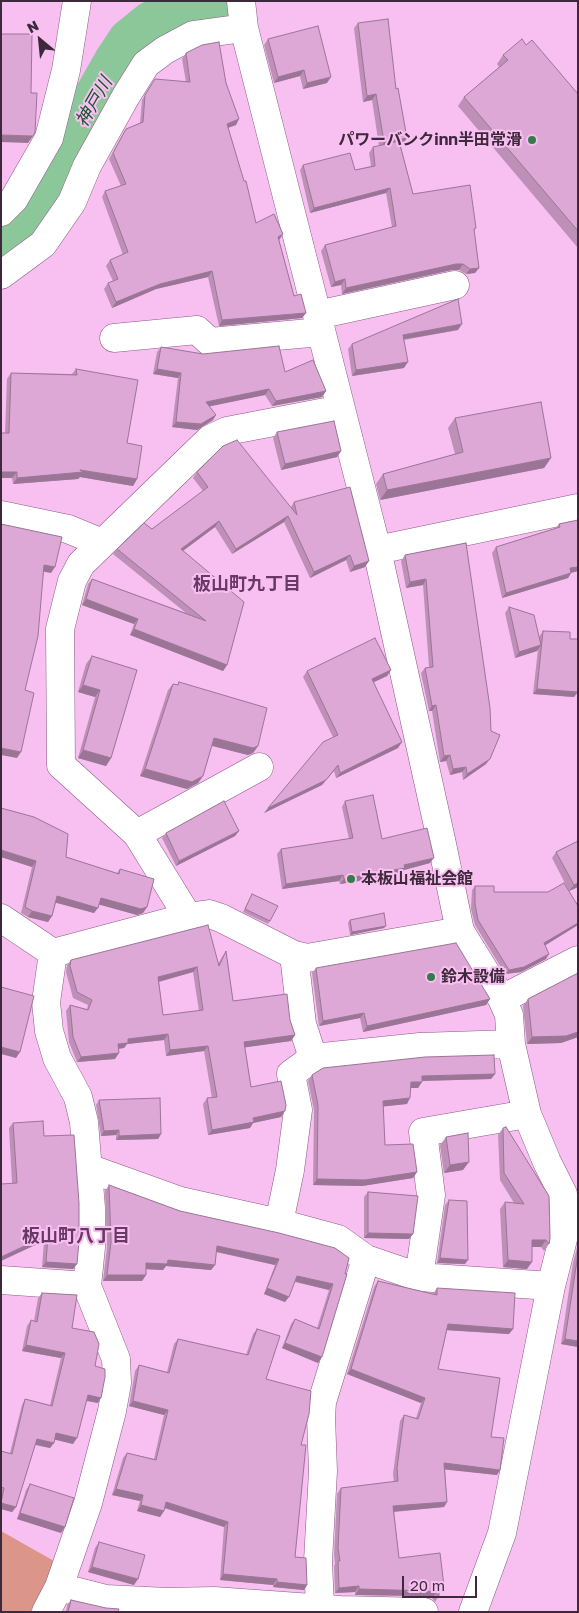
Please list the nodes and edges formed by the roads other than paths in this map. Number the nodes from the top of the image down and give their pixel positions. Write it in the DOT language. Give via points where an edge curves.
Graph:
graph roads {
  1 [pos="78,1"];
  2 [pos="243,18"];
  3 [pos="1,212"];
  4 [pos="1,275"];
  5 [pos="455,285"];
  6 [pos="319,324"];
  7 [pos="114,338"];
  8 [pos="341,409"];
  9 [pos="578,508"];
  10 [pos="1,515"];
  11 [pos="102,543"];
  12 [pos="377,550"];
  13 [pos="259,766"];
  14 [pos="137,834"];
  15 [pos="188,917"];
  16 [pos="1,918"];
  17 [pos="460,931"];
  18 [pos="53,953"];
  19 [pos="294,955"];
  20 [pos="578,960"];
  21 [pos="502,999"];
  22 [pos="511,1044"];
  23 [pos="313,1058"];
  24 [pos="527,1114"];
  25 [pos="88,1168"];
  26 [pos="279,1223"];
  27 [pos="366,1259"];
  28 [pos="419,1277"];
  29 [pos="1,1280"];
  30 [pos="87,1286"];
  31 [pos="551,1286"];
  32 [pos="59,1587"];
  33 [pos="166,1607"];
  34 [pos="333,1609"];
  35 [pos="46,1612"];
  36 [pos="424,1612"];
  37 [pos="473,1612"];
  1 -- 3 [label="street" via="66,70 49,138 14,200"];
  2 -- 4 [label="street" via="193,35 146,64 87,166 72,202 43,244"];
  2 -- 6 [label="street"];
  5 -- 6 [label="street"];
  6 -- 7 [label="street" via="210,342 197,330"];
  6 -- 8 [label="street"];
  8 -- 11 [label="street" via="227,431 210,439"];
  8 -- 12 [label="street"];
  9 -- 12 [label="street"];
  10 -- 11 [label="street" via="68,529"];
  11 -- 14 [label="street" via="80,564 72,581 60,628 61,765"];
  12 -- 17 [label="street"];
  13 -- 14 [label="street"];
  14 -- 15 [label="street"];
  15 -- 18 [label="street"];
  15 -- 19 [label="street" via="209,914 221,918"];
  16 -- 18 [label="street"];
  17 -- 19 [label="street" via="316,957"];
  17 -- 21 [label="street"];
  18 -- 25 [label="street" via="46,1002 49,1031 57,1058 78,1097"];
  19 -- 23 [label="street" via="302,1024"];
  20 -- 21 [label="street"];
  21 -- 22 [label="street" via="509,1015"];
  22 -- 23 [label="street" via="420,1047"];
  22 -- 24 [label="street"];
  23 -- 26 [label="street" via="291,1074 298,1110"];
  24 -- 28 [label="street" via="423,1132 431,1195"];
  24 -- 31 [label="street" via="563,1194 564,1235"];
  25 -- 26 [label="street" via="180,1202"];
  25 -- 30 [label="street" via="91,1247"];
  26 -- 27 [label="street" via="338,1239"];
  27 -- 28 [label="street"];
  27 -- 34 [label="street" via="322,1402 323,1471 318,1560"];
  28 -- 31 [label="street"];
  29 -- 30 [label="street"];
  30 -- 32 [label="street" via="116,1359 117,1383 88,1503"];
  31 -- 37 [label="street" via="502,1533"];
  32 -- 33 [label="street" via="106,1599"];
  32 -- 35 [label="street"];
  33 -- 34 [label="street" via="214,1601"];
  34 -- 36 [label="street"];
}
